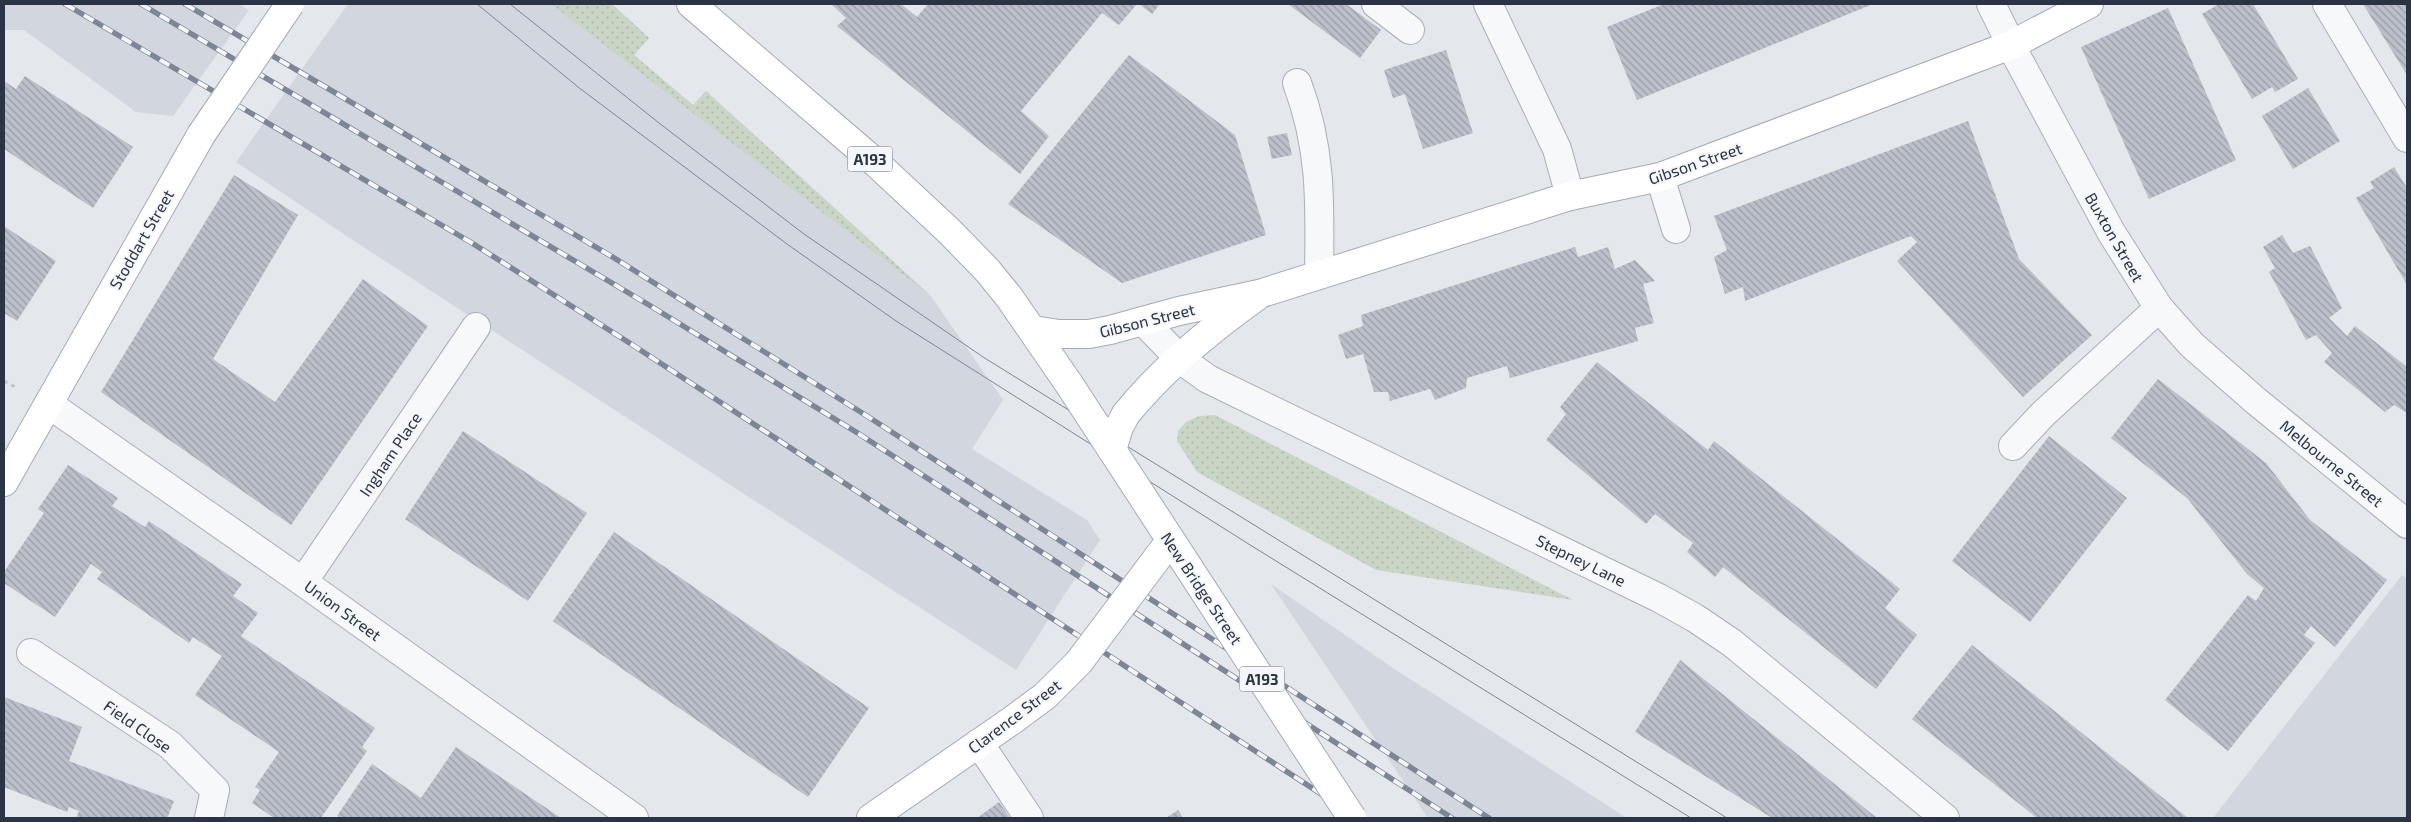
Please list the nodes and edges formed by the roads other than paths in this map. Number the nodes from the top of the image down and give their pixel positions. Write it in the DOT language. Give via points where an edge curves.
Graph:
graph roads {
  1 [pos="290,4"];
  2 [pos="691,4"];
  3 [pos="1376,4"];
  4 [pos="1488,4"];
  5 [pos="1991,4"];
  6 [pos="2088,4"];
  7 [pos="2327,4"];
  8 [pos="1410,30"];
  9 [pos="2011,45"];
  10 [pos="1297,83"];
  11 [pos="2407,138"];
  12 [pos="1660,178"];
  13 [pos="1570,196"];
  14 [pos="1676,228"];
  15 [pos="1319,274"];
  16 [pos="1259,294"];
  17 [pos="2159,308"];
  18 [pos="1143,321"];
  19 [pos="476,327"];
  20 [pos="1033,330"];
  21 [pos="1180,359"];
  22 [pos="2256,401"];
  23 [pos="50,405"];
  24 [pos="2013,446"];
  25 [pos="1112,450"];
  26 [pos="4,482"];
  27 [pos="2407,524"];
  28 [pos="1170,541"];
  29 [pos="303,582"];
  30 [pos="31,653"];
  31 [pos="979,743"];
  32 [pos="208,818"];
  33 [pos="634,818"];
  34 [pos="871,818"];
  35 [pos="1030,818"];
  36 [pos="1352,818"];
  37 [pos="1945,818"];
  1 -- 23 [label="main road, Stoddart Street, bridge" via="201,135"];
  2 -- 20 [label="main road, A193" via="876,163 949,232 987,270"];
  3 -- 8 [label="street"];
  4 -- 13 [label="street" via="1558,149"];
  5 -- 9 [label="street, Buxton Street"];
  6 -- 9 [label="main road, Gibson Street"];
  7 -- 11 [label="street"];
  9 -- 12 [label="main road, Gibson Street"];
  9 -- 17 [label="street, Buxton Street" via="2111,232"];
  10 -- 15 [label="street" via="1308,112 1316,150 1320,192"];
  12 -- 13 [label="main road, Gibson Street"];
  12 -- 14 [label="street"];
  13 -- 15 [label="main road, Gibson Street"];
  15 -- 16 [label="main road, Gibson Street"];
  16 -- 18 [label="main road, Gibson Street"];
  16 -- 21 [label="main road, Gibson Street"];
  17 -- 22 [label="street, Buxton Street" via="2192,345"];
  17 -- 24 [label="street" via="2043,414"];
  18 -- 20 [label="main road, Gibson Street" via="1089,334"];
  18 -- 21 [label="street, Stepney Lane"];
  19 -- 29 [label="street, Ingham Place"];
  20 -- 25 [label="main road, New Bridge Street / A193, bridge"];
  21 -- 25 [label="main road, Gibson Street, bridge" via="1126,414"];
  21 -- 37 [label="street, Stepney Lane" via="1208,379 1695,618 1732,643"];
  22 -- 27 [label="street, Melbourne Street"];
  23 -- 26 [label="main road, Stoddart Street"];
  23 -- 29 [label="street, Union Street"];
  25 -- 28 [label="main road, New Bridge Street / A193, bridge"];
  28 -- 31 [label="main road, Clarence Street, bridge" via="1080,662 1044,696"];
  28 -- 36 [label="main road, New Bridge Street / A193, bridge"];
  29 -- 33 [label="street, Union Street"];
  30 -- 32 [label="street, Field Close" via="170,745 215,790"];
  31 -- 34 [label="main road, Clarence Street"];
  31 -- 35 [label="street"];
}
